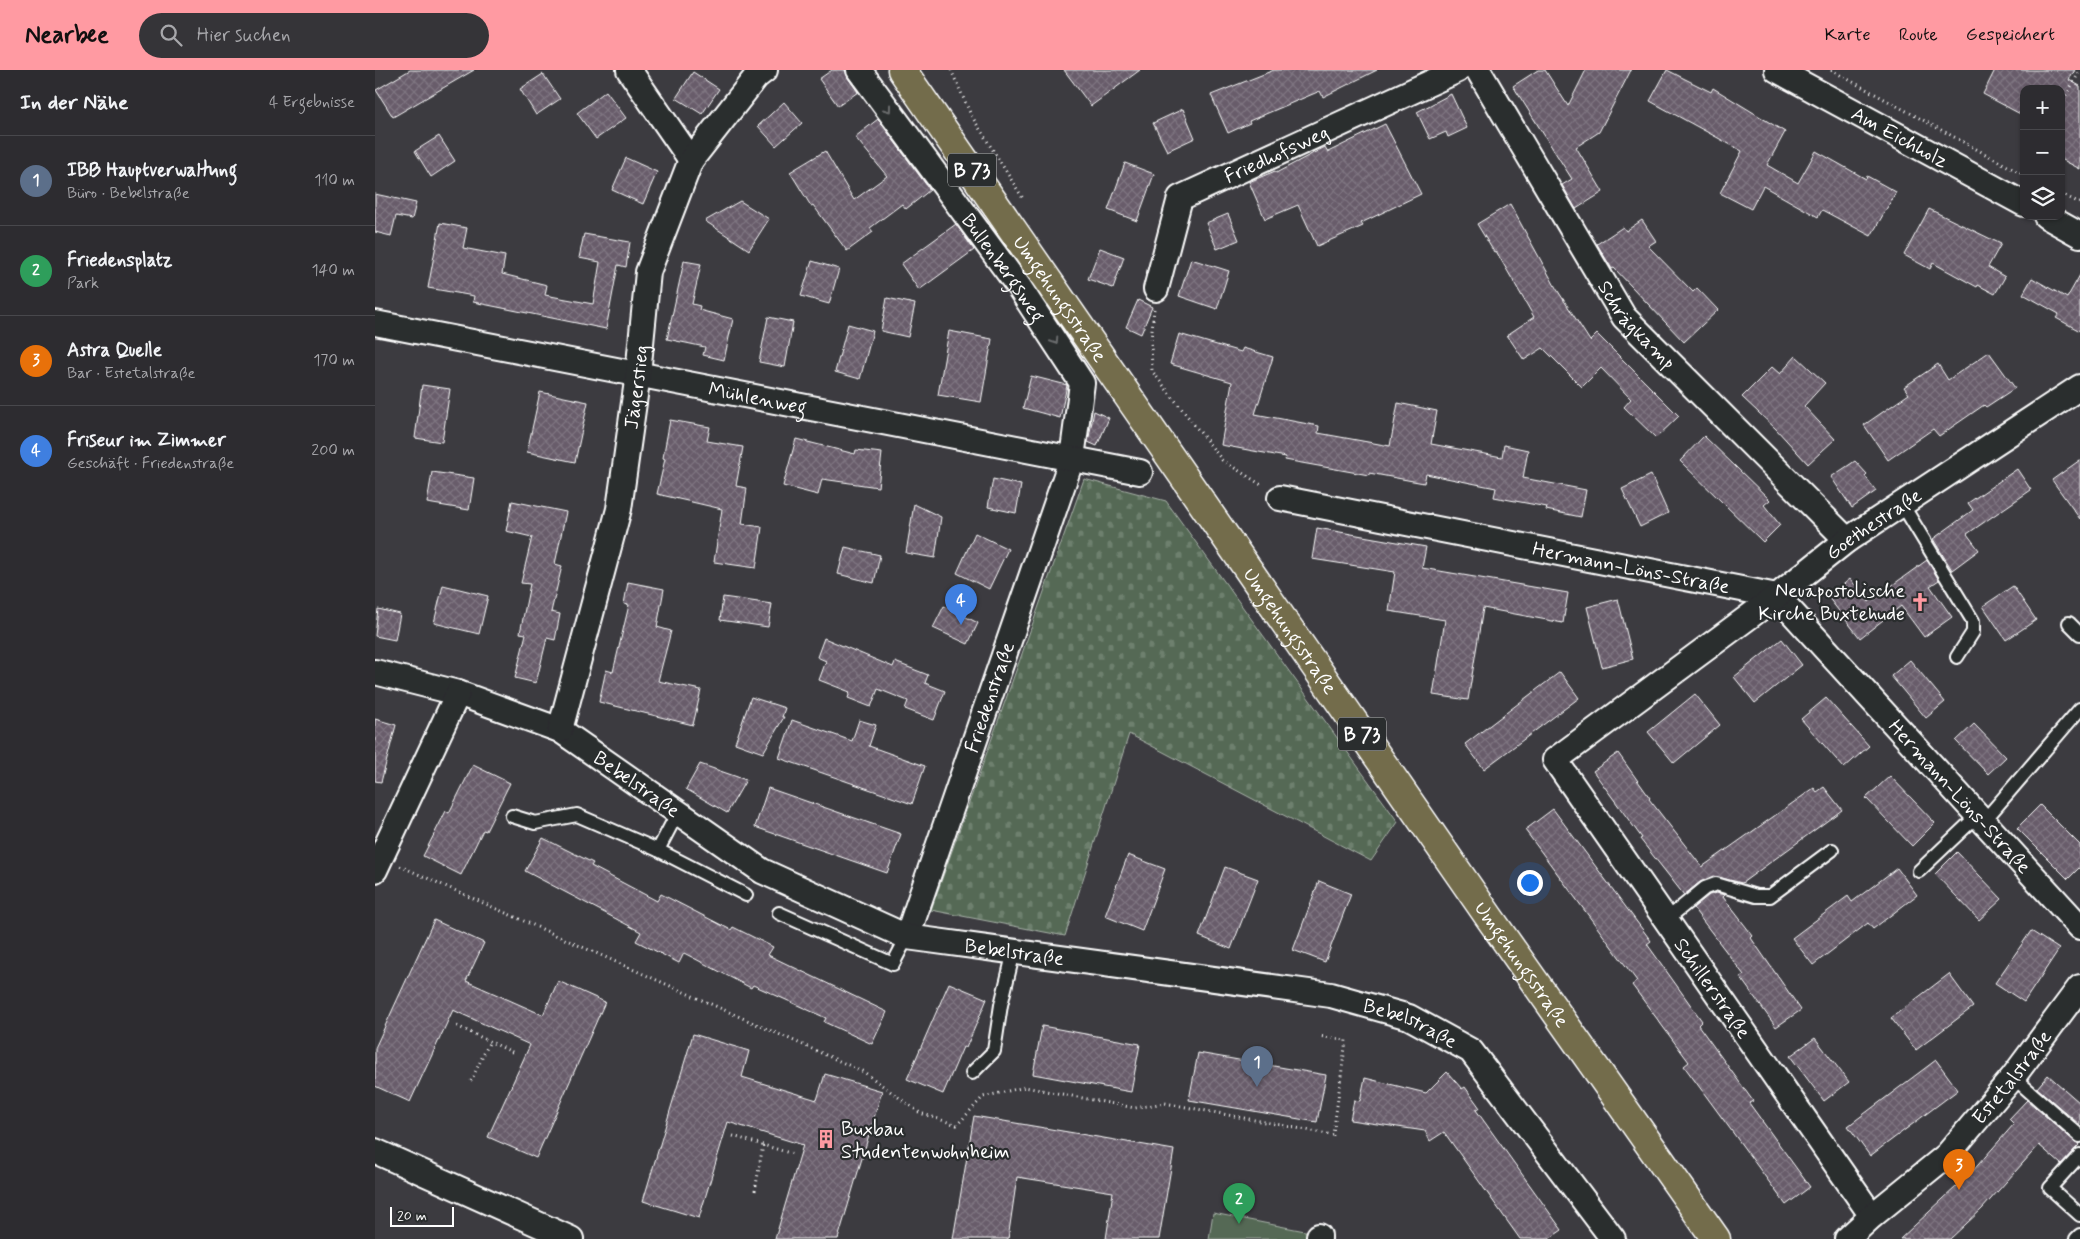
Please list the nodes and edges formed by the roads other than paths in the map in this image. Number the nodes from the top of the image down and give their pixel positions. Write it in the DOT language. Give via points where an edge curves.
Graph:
graph roads {
  1 [pos="629,70"];
  2 [pos="765,70"];
  3 [pos="859,70"];
  4 [pos="902,70"];
  5 [pos="921,70"];
  6 [pos="1458,70"];
  7 [pos="1478,70"];
  8 [pos="1777,70"];
  9 [pos="1809,78"];
  10 [pos="933,114"];
  11 [pos="691,160"];
  12 [pos="2020,202"];
  13 [pos="2053,220"];
  14 [pos="2080,235"];
  15 [pos="1157,289"];
  16 [pos="375,323"];
  17 [pos="638,374"];
  18 [pos="2080,387"];
  19 [pos="1072,458"];
  20 [pos="1141,472"];
  21 [pos="1279,498"];
  22 [pos="1902,504"];
  23 [pos="1847,540"];
  24 [pos="1777,596"];
  25 [pos="2069,623"];
  26 [pos="2080,634"];
  27 [pos="1957,657"];
  28 [pos="375,672"];
  29 [pos="458,693"];
  30 [pos="2080,709"];
  31 [pos="560,730"];
  32 [pos="1555,760"];
  33 [pos="678,812"];
  34 [pos="512,816"];
  35 [pos="1980,818"];
  36 [pos="657,850"];
  37 [pos="1832,850"];
  38 [pos="378,864"];
  39 [pos="1919,871"];
  40 [pos="746,895"];
  41 [pos="779,913"];
  42 [pos="1666,920"];
  43 [pos="2080,927"];
  44 [pos="907,937"];
  45 [pos="1013,952"];
  46 [pos="2080,987"];
  47 [pos="971,1073"];
  48 [pos="2013,1077"];
  49 [pos="2080,1136"];
  50 [pos="375,1150"];
  51 [pos="2080,1155"];
  52 [pos="2080,1214"];
  53 [pos="1871,1216"];
  54 [pos="2080,1235"];
  55 [pos="571,1239"];
  56 [pos="1613,1239"];
  57 [pos="1716,1239"];
  58 [pos="1847,1239"];
  59 [pos="2076,1239"];
  1 -- 11 [label="street"];
  2 -- 11 [label="street, Jägerstieg" via="756,77"];
  3 -- 19 [label="street, Bullenbergsweg, one-way" via="1019,287 1082,383"];
  4 -- 10 [label="main road, Umgehungsstraße / B 73"];
  5 -- 10 [label="main road"];
  6 -- 15 [label="street, Friedhofsweg" via="1180,198"];
  7 -- 23 [label="street, Schrägkamp" via="1624,317"];
  8 -- 9 [label="street, Am Eichholz"];
  9 -- 12 [label="street, Am Eichholz"];
  10 -- 57 [label="main road, Umgehungsstraße / B 73"];
  11 -- 17 [label="street, Jägerstieg" via="648,272"];
  13 -- 14 [label="street"];
  16 -- 17 [label="street, Mühlenweg"];
  17 -- 19 [label="street, Mühlenweg"];
  17 -- 31 [label="street, Jägerstieg" via="619,509"];
  18 -- 22 [label="street, Goethestraße"];
  19 -- 20 [label="street, Mühlenweg"];
  19 -- 44 [label="street, Friedenstraße"];
  21 -- 24 [label="street, Hermann-Löns-Straße"];
  22 -- 23 [label="street, Goethestraße"];
  22 -- 27 [label="lane" via="1973,620 1973,632"];
  23 -- 24 [label="street, Goethestraße"];
  24 -- 32 [label="street, Goethestraße"];
  24 -- 35 [label="street, Hermann-Löns-Straße"];
  25 -- 26 [label="lane"];
  28 -- 29 [label="street, Bebelstraße"];
  29 -- 31 [label="street, Bebelstraße"];
  29 -- 38 [label="street"];
  30 -- 35 [label="lane"];
  31 -- 33 [label="street, Bebelstraße"];
  32 -- 42 [label="street, Schillerstraße"];
  33 -- 36 [label="lane"];
  33 -- 44 [label="street, Bebelstraße" via="762,871"];
  34 -- 36 [label="lane" via="535,823 577,815"];
  35 -- 39 [label="lane"];
  35 -- 43 [label="street, Hermann-Löns-Straße"];
  36 -- 40 [label="lane"];
  37 -- 42 [label="lane" via="1770,896 1756,896 1717,884 1705,888"];
  41 -- 44 [label="lane" via="893,964"];
  42 -- 53 [label="street, Schillerstraße"];
  44 -- 45 [label="street, Bebelstraße"];
  45 -- 47 [label="lane" via="995,1051"];
  45 -- 56 [label="street, Bebelstraße" via="1331,995 1409,1017 1471,1051"];
  46 -- 48 [label="street, Estetalstraße"];
  48 -- 49 [label="lane"];
  48 -- 53 [label="street, Estetalstraße" via="1947,1155"];
  50 -- 55 [label="street"];
  51 -- 52 [label="lane" via="2050,1188"];
  53 -- 58 [label="street, Estetalstraße"];
  54 -- 59 [label="lane"];
}
